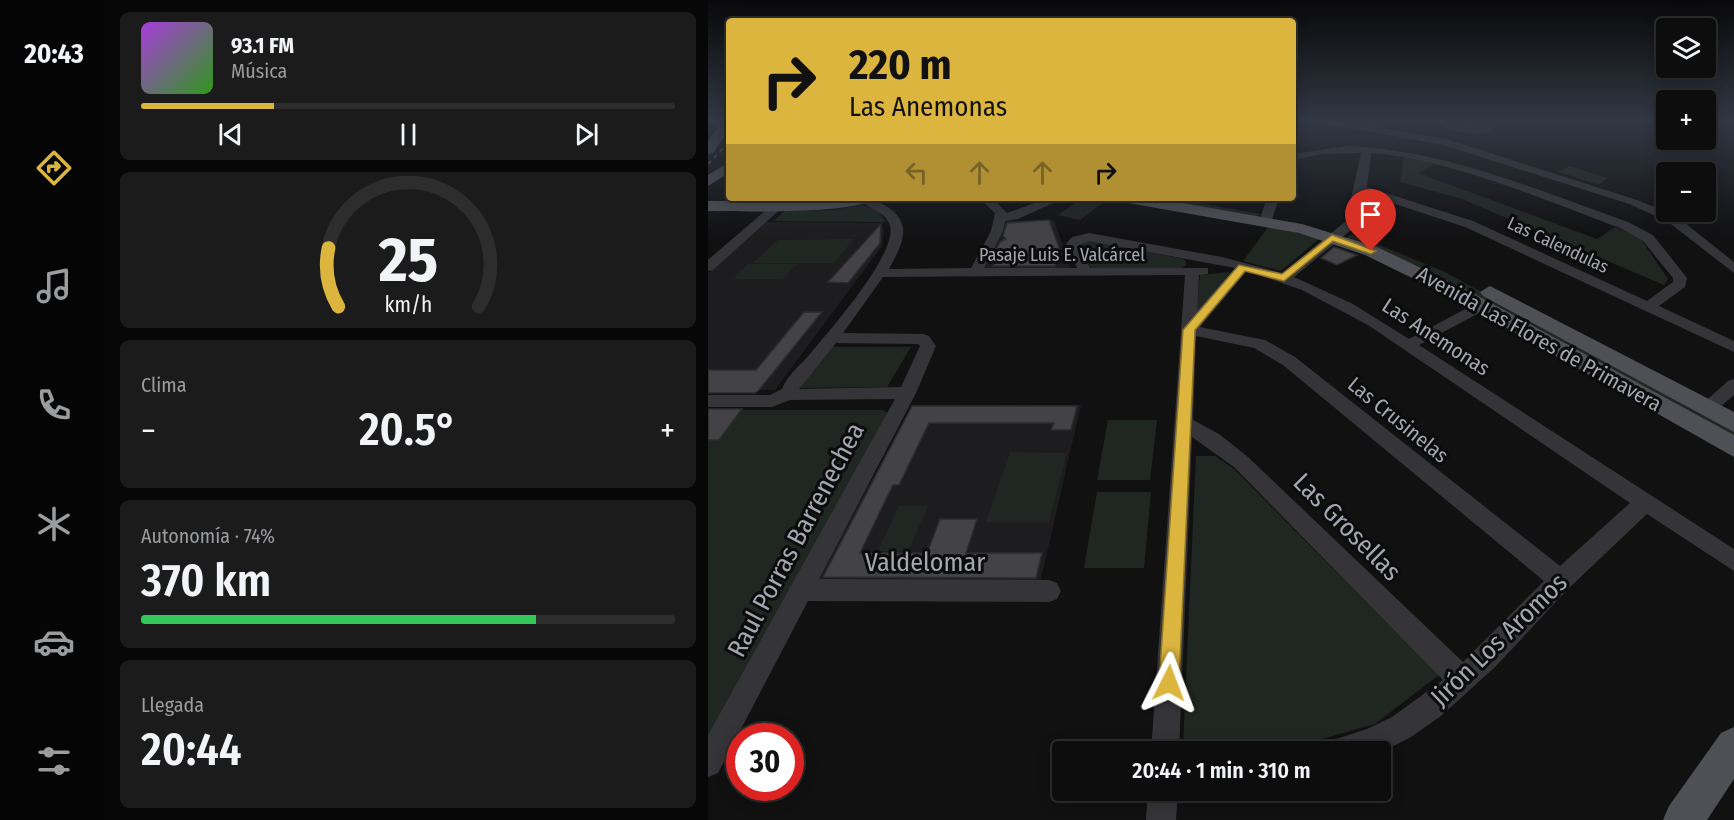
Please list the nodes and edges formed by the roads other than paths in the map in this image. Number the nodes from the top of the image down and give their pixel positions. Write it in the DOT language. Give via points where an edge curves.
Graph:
graph roads {
  1 [pos="1365,160"];
  2 [pos="1436,160"];
  3 [pos="1505,160"];
  4 [pos="1521,165"];
  5 [pos="726,168"];
  6 [pos="1553,170"];
  7 [pos="708,182"];
  8 [pos="1601,187"];
  9 [pos="1361,189"];
  10 [pos="708,197"];
  11 [pos="726,197"];
  12 [pos="851,201"];
  13 [pos="869,201"];
  14 [pos="989,201"];
  15 [pos="1051,201"];
  16 [pos="1163,201"];
  17 [pos="1210,201"];
  18 [pos="1634,202"];
  19 [pos="708,206"];
  20 [pos="778,207"];
  21 [pos="1269,210"];
  22 [pos="1000,218"];
  23 [pos="1339,233"];
  24 [pos="708,267"];
  25 [pos="1242,267"];
  26 [pos="1734,269"];
  27 [pos="1192,272"];
  28 [pos="880,273"];
  29 [pos="975,273"];
  30 [pos="1086,273"];
  31 [pos="1284,278"];
  32 [pos="1649,307"];
  33 [pos="1474,310"];
  34 [pos="1189,330"];
  35 [pos="831,338"];
  36 [pos="1416,341"];
  37 [pos="1734,347"];
  38 [pos="1734,385"];
  39 [pos="791,392"];
  40 [pos="907,393"];
  41 [pos="708,401"];
  42 [pos="1707,408"];
  43 [pos="1734,423"];
  44 [pos="1184,424"];
  45 [pos="1734,447"];
  46 [pos="1645,503"];
  47 [pos="1734,561"];
  48 [pos="1561,580"];
  49 [pos="802,590"];
  50 [pos="1049,591"];
  51 [pos="1462,680"];
  52 [pos="1166,741"];
  53 [pos="1369,741"];
  54 [pos="1734,746"];
  55 [pos="708,763"];
  56 [pos="1162,801"];
  57 [pos="1161,820"];
  58 [pos="1683,820"];
  1 -- 9 [label="street"];
  2 -- 32 [label="street" via="1648,238 1680,278 1680,284"];
  3 -- 4 [label="street"];
  4 -- 6 [label="street" via="1532,162"];
  4 -- 18 [label="street"];
  5 -- 7 [label="main road"];
  8 -- 18 [label="street"];
  9 -- 23 [label="street" via="1356,215"];
  9 -- 32 [label="street, Las Calendulas" via="1469,224"];
  10 -- 11 [label="main road"];
  12 -- 20 [label="main road" via="830,206"];
  13 -- 28 [label="street" via="886,212 897,227 895,247"];
  14 -- 22 [label="street" via="1000,209"];
  15 -- 22 [label="street"];
  16 -- 21 [label="main road, Avenida Las Flores de Primavera"];
  17 -- 21 [label="main road, Avenida Las Flores de Primavera"];
  18 -- 26 [label="street" via="1671,218"];
  19 -- 20 [label="main road"];
  20 -- 24 [label="street"];
  21 -- 23 [label="main road, Avenida Las Flores de Primavera"];
  22 -- 29 [label="street"];
  23 -- 31 [label="street"];
  23 -- 42 [label="main road, Avenida Las Flores de Primavera" via="1396,246 1450,270"];
  23 -- 45 [label="main road, Avenida Las Flores de Primavera" via="1433,279"];
  25 -- 27 [label="street, Pasaje Luis E. Valcárcel"];
  25 -- 30 [label="street, Las Anemonas" via="1089,237 1072,244"];
  25 -- 31 [label="street, Las Anemonas"];
  25 -- 34 [label="street"];
  27 -- 30 [label="street, Pasaje Luis E. Valcárcel"];
  27 -- 34 [label="street"];
  28 -- 29 [label="street, Pasaje Luis E. Valcárcel"];
  28 -- 35 [label="street"];
  29 -- 30 [label="street, Pasaje Luis E. Valcárcel"];
  31 -- 46 [label="street, Las Anemonas" via="1373,322"];
  32 -- 37 [label="street, Las Calendulas"];
  33 -- 36 [label="street"];
  34 -- 44 [label="street"];
  34 -- 48 [label="street, Las Crusinelas" via="1259,344 1289,361"];
  35 -- 39 [label="street" via="790,388"];
  35 -- 40 [label="street, Raul Porras Barrenechea" via="926,341 928,346"];
  38 -- 42 [label="street"];
  39 -- 40 [label="street"];
  39 -- 41 [label="street" via="772,401"];
  40 -- 49 [label="street, Raul Porras Barrenechea"];
  42 -- 43 [label="main road, Avenida Las Flores de Primavera"];
  44 -- 51 [label="street, Las Grosellas" via="1212,439 1240,462"];
  44 -- 52 [label="street"];
  46 -- 47 [label="street, Las Anemonas"];
  46 -- 48 [label="street, Jirón Los Aromos"];
  48 -- 51 [label="street, Jirón Los Aromos"];
  49 -- 50 [label="street, Valdelomar"];
  49 -- 55 [label="street, Raul Porras Barrenechea"];
  51 -- 53 [label="street, Jirón Los Aromos" via="1408,724"];
  54 -- 58 [label="main road"];
  56 -- 57 [label="street"];
}
